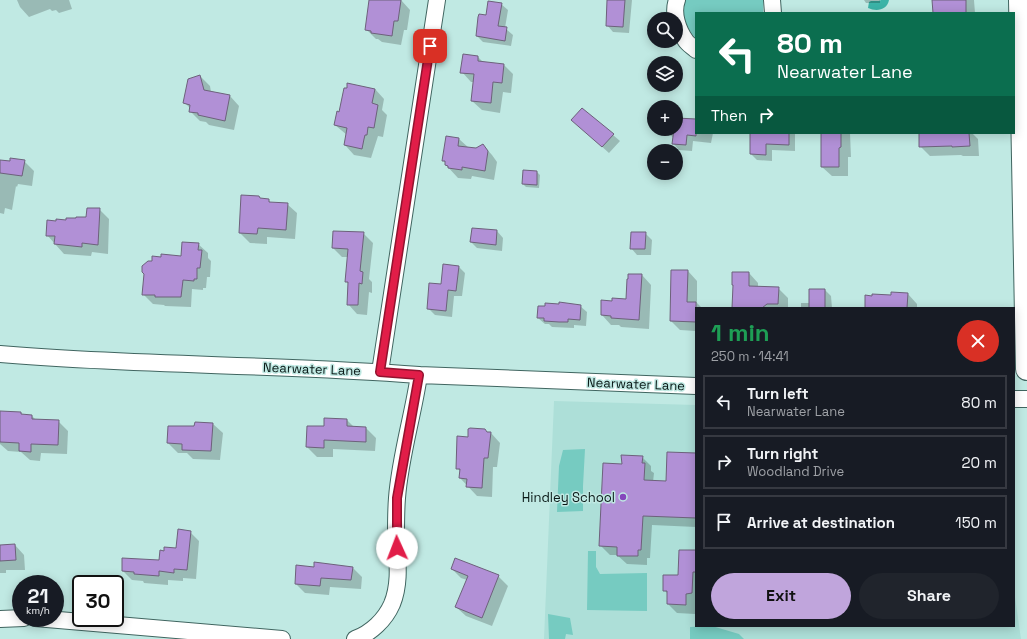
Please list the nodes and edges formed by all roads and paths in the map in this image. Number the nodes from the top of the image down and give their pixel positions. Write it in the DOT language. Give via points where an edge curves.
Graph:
graph roads {
  1 [pos="437,0"];
  2 [pos="677,0"];
  3 [pos="772,0"];
  4 [pos="1020,0"];
  5 [pos="773,12"];
  6 [pos="695,49"];
  7 [pos="1026,271"];
  8 [pos="0,354"];
  9 [pos="1027,369"];
  10 [pos="380,372"];
  11 [pos="419,375"];
  12 [pos="695,386"];
  13 [pos="1015,399"];
  14 [pos="1027,399"];
  15 [pos="12,618"];
  16 [pos="0,619"];
  17 [pos="64,620"];
  18 [pos="282,639"];
  19 [pos="355,639"];
  1 -- 10 [label="street"];
  2 -- 6 [label="street" via="675,6 678,26 686,42"];
  3 -- 5 [label="street"];
  4 -- 7 [label="main road"];
  7 -- 9 [label="main road"];
  8 -- 10 [label="street, Nearwater Lane"];
  10 -- 11 [label="street, Nearwater Lane"];
  11 -- 12 [label="street, Nearwater Lane"];
  11 -- 19 [label="street" via="397,498 398,576 395,593 384,618 372,630"];
  13 -- 14 [label="street"];
  15 -- 16 [label="street"];
  17 -- 18 [label="street"];
}
